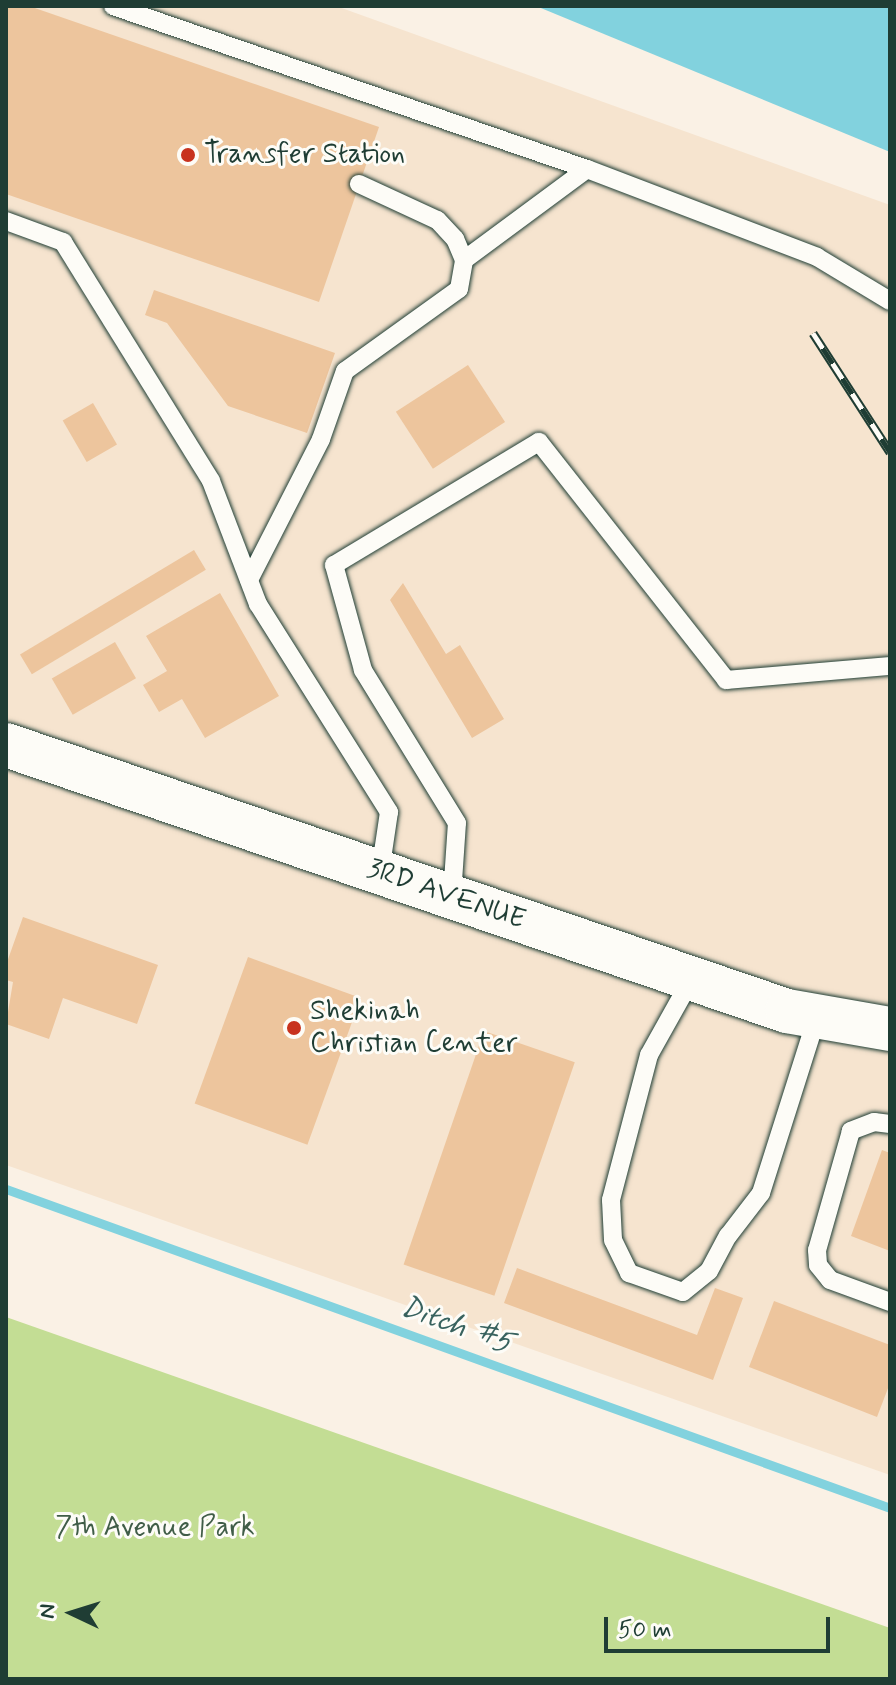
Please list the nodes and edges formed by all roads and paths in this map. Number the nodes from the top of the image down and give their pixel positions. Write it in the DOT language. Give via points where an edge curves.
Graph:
graph roads {
  1 [pos="113,6"];
  2 [pos="587,169"];
  3 [pos="359,184"];
  4 [pos="6,221"];
  5 [pos="464,260"];
  6 [pos="890,301"];
  7 [pos="249,580"];
  8 [pos="890,666"];
  9 [pos="12,752"];
  10 [pos="380,872"];
  11 [pos="452,896"];
  12 [pos="692,978"];
  13 [pos="817,1016"];
  14 [pos="890,1029"];
  15 [pos="890,1124"];
  16 [pos="890,1302"];
  1 -- 2 [label="lane"];
  2 -- 5 [label="lane"];
  2 -- 6 [label="lane" via="817,257"];
  3 -- 5 [label="lane" via="437,220 455,239"];
  4 -- 7 [label="lane" via="63,242 211,481"];
  5 -- 7 [label="lane" via="459,289 451,299 345,371 321,439"];
  7 -- 10 [label="lane" via="258,604 389,812"];
  8 -- 11 [label="lane" via="726,680 539,442 334,565 363,670 457,823"];
  9 -- 10 [label="main road, 3RD AVENUE"];
  10 -- 11 [label="main road, 3RD AVENUE"];
  11 -- 12 [label="main road, 3RD AVENUE"];
  12 -- 13 [label="main road, 3RD AVENUE"];
  12 -- 13 [label="lane" via="649,1055 611,1200 613,1240 629,1273 683,1292 709,1271 761,1193"];
  13 -- 14 [label="main road, 3RD AVENUE"];
  15 -- 16 [label="lane" via="874,1122 851,1131 817,1250 818,1265 830,1280"];
}
